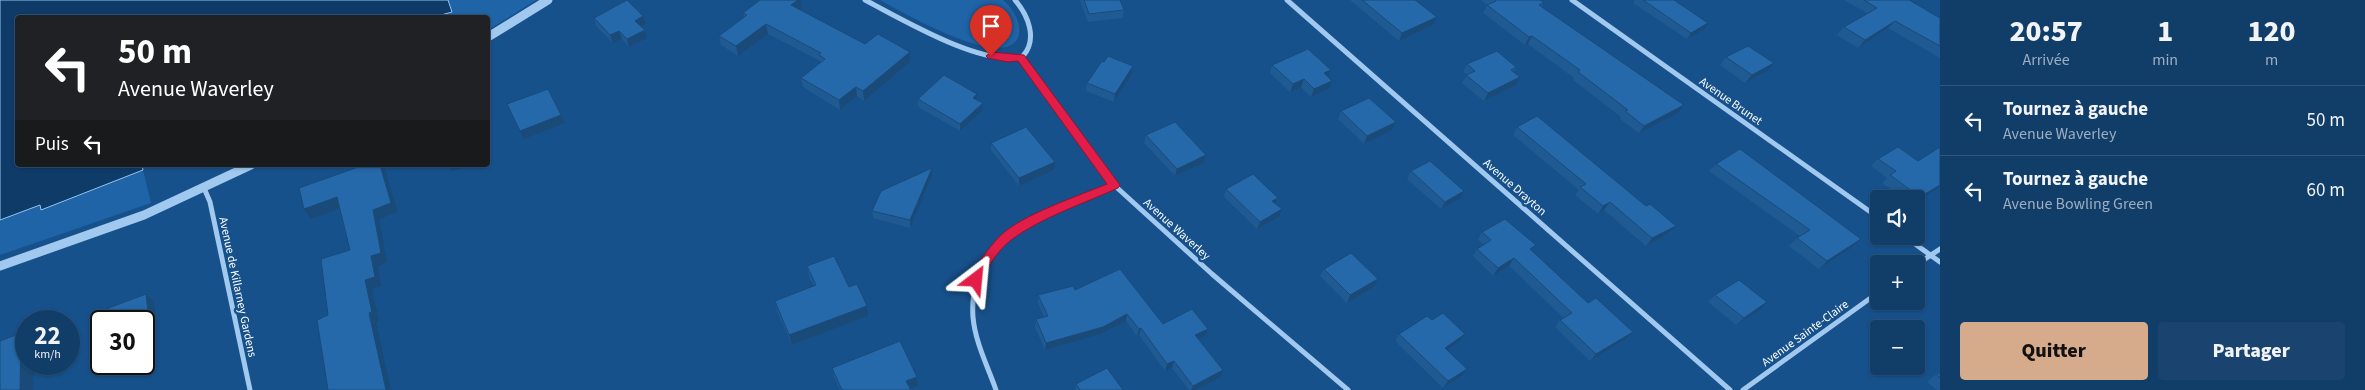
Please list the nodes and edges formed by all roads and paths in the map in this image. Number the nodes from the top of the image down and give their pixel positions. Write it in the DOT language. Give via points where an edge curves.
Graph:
graph roads {
  1 [pos="548,0"];
  2 [pos="865,0"];
  3 [pos="1015,0"];
  4 [pos="1288,0"];
  5 [pos="1572,0"];
  6 [pos="490,36"];
  7 [pos="1021,57"];
  8 [pos="247,167"];
  9 [pos="1114,185"];
  10 [pos="204,188"];
  11 [pos="1870,212"];
  12 [pos="1917,245"];
  13 [pos="1940,249"];
  14 [pos="1931,255"];
  15 [pos="1925,259"];
  16 [pos="1940,262"];
  17 [pos="0,266"];
  18 [pos="1870,298"];
  19 [pos="250,390"];
  20 [pos="996,390"];
  21 [pos="1348,390"];
  22 [pos="1730,390"];
  23 [pos="1743,390"];
  1 -- 6 [label="street"];
  2 -- 7 [label="street" via="967,49 1000,57"];
  3 -- 7 [label="street" via="1023,9 1030,30 1028,51"];
  4 -- 22 [label="street, Avenue Drayton"];
  5 -- 11 [label="street, Avenue Brunet"];
  7 -- 9 [label="street, Avenue Waverley"];
  8 -- 10 [label="street"];
  9 -- 20 [label="street" via="1030,222 1006,238 984,264 976,280 973,318"];
  9 -- 21 [label="street, Avenue Waverley"];
  10 -- 17 [label="street" via="144,215"];
  10 -- 19 [label="street, Avenue de Killarney Gardens" via="210,202"];
  12 -- 14 [label="street"];
  13 -- 14 [label="street"];
  14 -- 15 [label="street"];
  14 -- 16 [label="street"];
  18 -- 23 [label="street, Avenue Sainte-Claire"];
}
